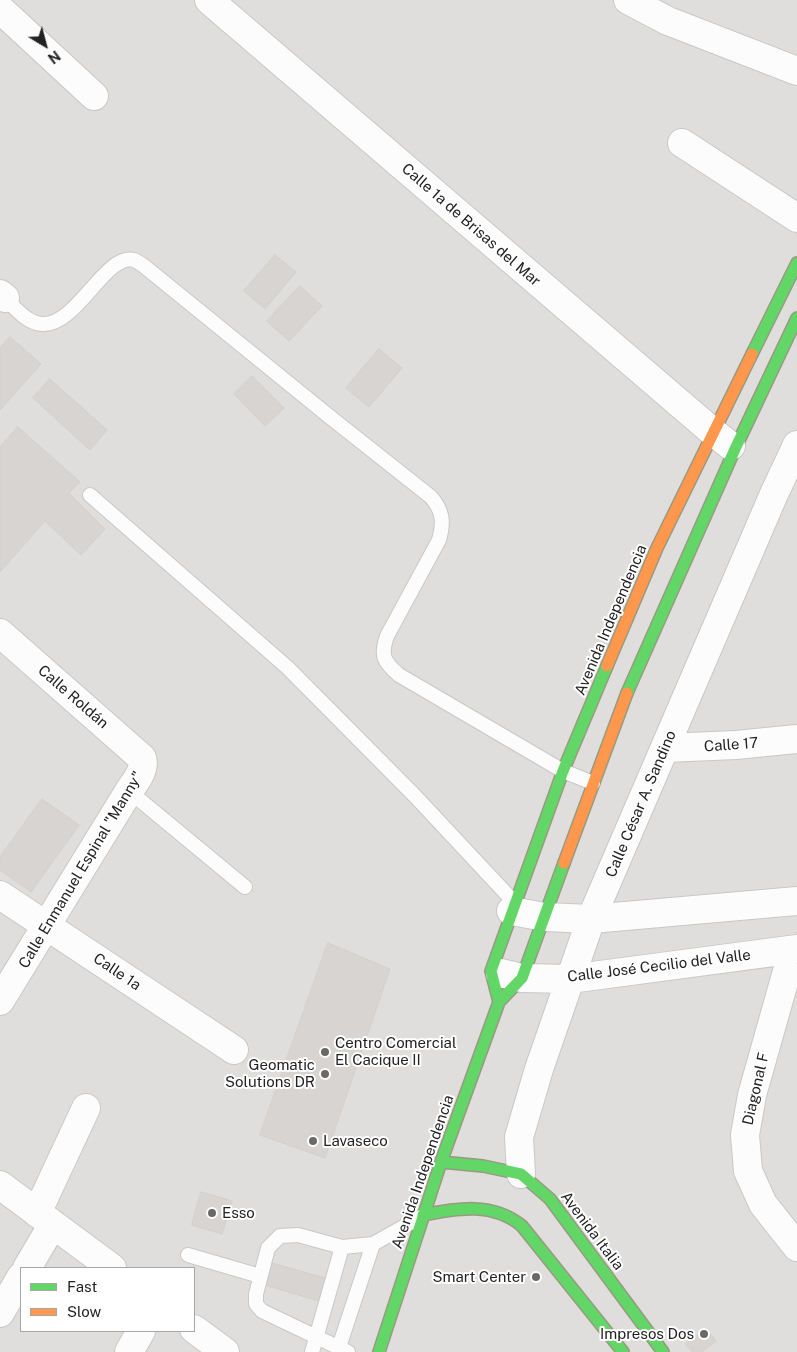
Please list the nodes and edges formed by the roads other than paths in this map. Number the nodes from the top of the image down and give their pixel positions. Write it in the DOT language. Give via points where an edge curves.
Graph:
graph roads {
  1 [pos="209,0"];
  2 [pos="628,0"];
  3 [pos="0,9"];
  4 [pos="797,71"];
  5 [pos="94,96"];
  6 [pos="682,143"];
  7 [pos="797,218"];
  8 [pos="797,263"];
  9 [pos="2,296"];
  10 [pos="797,318"];
  11 [pos="712,432"];
  12 [pos="797,445"];
  13 [pos="735,449"];
  14 [pos="90,495"];
  15 [pos="0,633"];
  16 [pos="797,739"];
  17 [pos="665,748"];
  18 [pos="144,763"];
  19 [pos="564,771"];
  20 [pos="593,783"];
  21 [pos="129,791"];
  22 [pos="245,887"];
  23 [pos="0,895"];
  24 [pos="797,902"];
  25 [pos="513,907"];
  26 [pos="545,917"];
  27 [pos="591,919"];
  28 [pos="48,926"];
  29 [pos="795,950"];
  30 [pos="491,971"];
  31 [pos="522,978"];
  32 [pos="570,979"];
  33 [pos="0,1001"];
  34 [pos="499,1002"];
  35 [pos="234,1050"];
  36 [pos="86,1108"];
  37 [pos="441,1162"];
  38 [pos="521,1174"];
  39 [pos="0,1185"];
  40 [pos="423,1215"];
  41 [pos="45,1218"];
  42 [pos="373,1244"];
  43 [pos="342,1247"];
  44 [pos="797,1248"];
  45 [pos="188,1255"];
  46 [pos="27,1267"];
  47 [pos="111,1267"];
  48 [pos="260,1276"];
  49 [pos="20,1279"];
  50 [pos="0,1313"];
  51 [pos="195,1330"];
  52 [pos="139,1332"];
  53 [pos="316,1337"];
  54 [pos="344,1350"];
  55 [pos="129,1352"];
  56 [pos="225,1352"];
  57 [pos="312,1352"];
  58 [pos="379,1352"];
  59 [pos="623,1352"];
  60 [pos="664,1352"];
  1 -- 11 [label="street, Calle 1a de Brisas del Mar"];
  2 -- 4 [label="street" via="668,21"];
  3 -- 5 [label="street"];
  6 -- 7 [label="street"];
  8 -- 11 [label="main road, Avenida Independencia"];
  9 -- 19 [label="lane" via="25,317 41,324 51,324 71,312 112,268 133,260 431,497 443,517 440,534 387,636 383,657 399,675"];
  10 -- 13 [label="main road, Avenida Independencia"];
  11 -- 13 [label="street, Calle 1a de Brisas del Mar"];
  11 -- 19 [label="main road, Avenida Independencia" via="657,548"];
  12 -- 17 [label="street, Calle César A. Sandino"];
  13 -- 20 [label="main road, Avenida Independencia" via="621,707"];
  14 -- 25 [label="lane" via="288,668 415,796"];
  15 -- 18 [label="street, Calle Roldán"];
  16 -- 17 [label="street, Calle 17"];
  17 -- 27 [label="street, Calle César A. Sandino"];
  18 -- 21 [label="street, Calle Enmanuel Espinal \"Manny\""];
  19 -- 20 [label="lane"];
  19 -- 25 [label="main road, Avenida Independencia"];
  20 -- 26 [label="main road, Avenida Independencia"];
  21 -- 22 [label="lane"];
  21 -- 28 [label="street, Calle Enmanuel Espinal \"Manny\""];
  23 -- 28 [label="street, Calle 1a"];
  24 -- 27 [label="street"];
  25 -- 26 [label="street"];
  25 -- 30 [label="main road, Avenida Independencia"];
  26 -- 27 [label="street"];
  26 -- 31 [label="main road, Avenida Independencia"];
  27 -- 32 [label="street, Calle César A. Sandino"];
  28 -- 33 [label="street, Calle Enmanuel Espinal \"Manny\""];
  28 -- 35 [label="street, Calle 1a"];
  29 -- 32 [label="street, Calle José Cecilio del Valle"];
  29 -- 44 [label="street, Diagonal F" via="752,1095 745,1135 748,1171 763,1204"];
  30 -- 31 [label="street, Calle José Cecilio del Valle"];
  30 -- 34 [label="main road"];
  31 -- 32 [label="street, Calle José Cecilio del Valle"];
  31 -- 34 [label="main road, Avenida Independencia"];
  32 -- 38 [label="street, Calle César A. Sandino" via="519,1137"];
  34 -- 37 [label="main road, Avenida Independencia"];
  36 -- 41 [label="street"];
  37 -- 38 [label="main road, Avenida Italia"];
  37 -- 40 [label="main road, Avenida Independencia"];
  38 -- 60 [label="main road, Avenida Italia" via="550,1199"];
  39 -- 41 [label="street"];
  40 -- 42 [label="lane"];
  40 -- 58 [label="main road, Avenida Independencia"];
  40 -- 59 [label="main road" via="458,1208 487,1209 506,1215 522,1226"];
  41 -- 46 [label="street"];
  41 -- 47 [label="street"];
  42 -- 43 [label="lane"];
  42 -- 54 [label="lane"];
  43 -- 48 [label="lane" via="298,1234 280,1236 268,1248"];
  43 -- 53 [label="lane"];
  45 -- 48 [label="lane"];
  48 -- 53 [label="lane" via="255,1299 258,1308"];
  49 -- 50 [label="street"];
  51 -- 56 [label="street"];
  52 -- 55 [label="street"];
  53 -- 54 [label="lane"];
  53 -- 57 [label="lane"];
}
